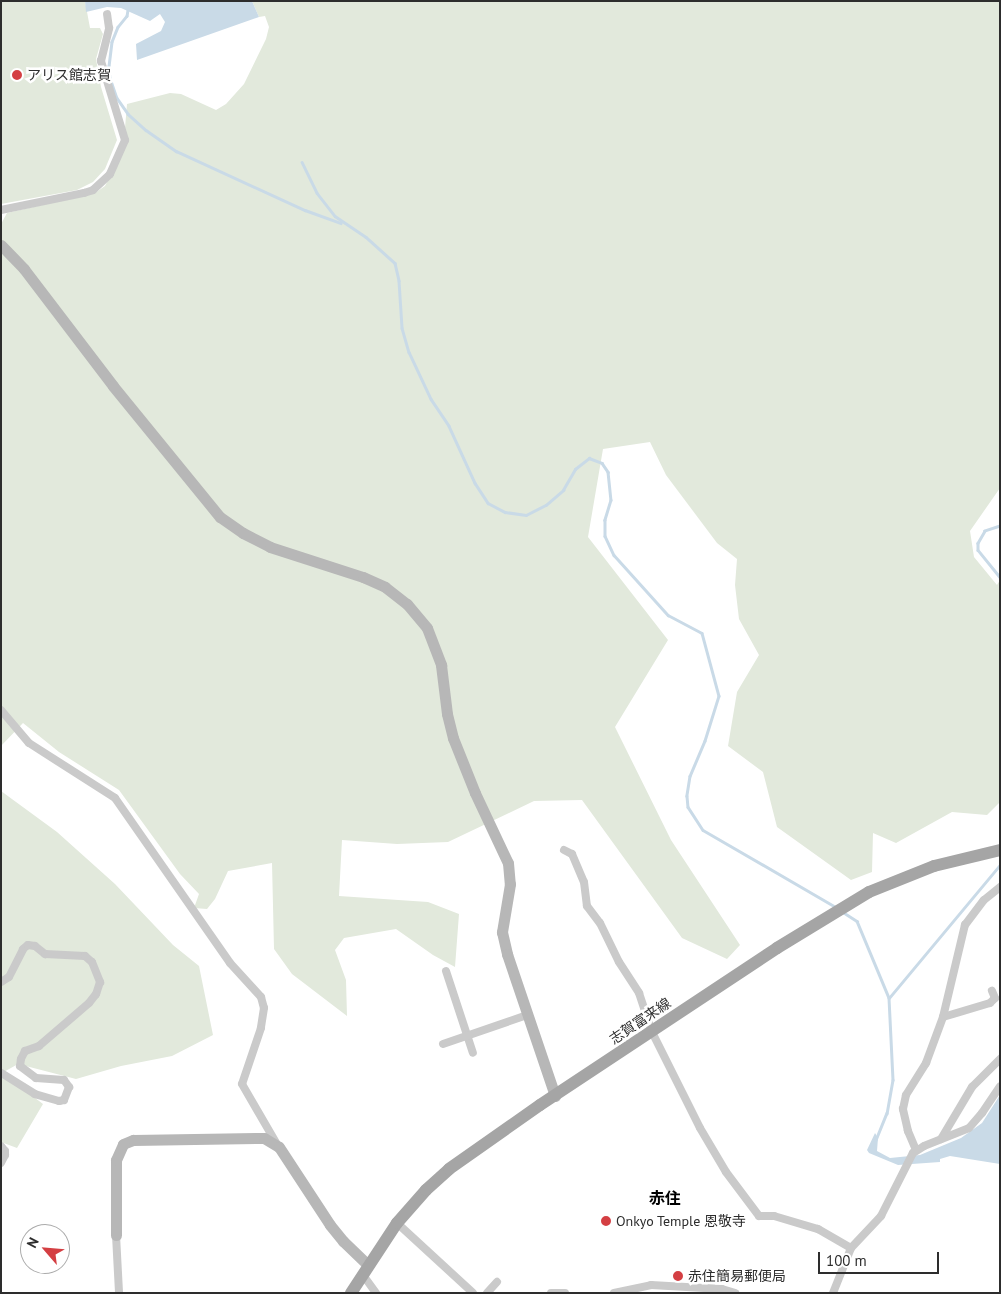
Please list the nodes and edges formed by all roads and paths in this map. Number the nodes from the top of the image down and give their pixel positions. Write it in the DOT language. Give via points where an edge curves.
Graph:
graph roads {
  1 [pos="107,14"];
  2 [pos="1,210"];
  3 [pos="1,245"];
  4 [pos="1,710"];
  5 [pos="564,850"];
  6 [pos="1000,850"];
  7 [pos="1000,887"];
  8 [pos="446,972"];
  9 [pos="1,982"];
  10 [pos="992,991"];
  11 [pos="527,1015"];
  12 [pos="943,1016"];
  13 [pos="652,1032"];
  14 [pos="468,1037"];
  15 [pos="443,1044"];
  16 [pos="473,1053"];
  17 [pos="1000,1059"];
  18 [pos="1,1072"];
  19 [pos="1000,1086"];
  20 [pos="554,1096"];
  21 [pos="941,1140"];
  22 [pos="1,1146"];
  23 [pos="279,1147"];
  24 [pos="915,1152"];
  25 [pos="1,1163"];
  26 [pos="397,1223"];
  27 [pos="116,1235"];
  28 [pos="851,1248"];
  29 [pos="365,1270"];
  30 [pos="497,1282"];
  31 [pos="119,1293"];
  32 [pos="351,1293"];
  33 [pos="376,1293"];
  34 [pos="473,1293"];
  35 [pos="487,1293"];
  36 [pos="551,1293"];
  37 [pos="565,1293"];
  38 [pos="614,1293"];
  39 [pos="735,1293"];
  40 [pos="833,1293"];
  1 -- 2 [label="street" via="109,28 101,61 125,140 110,174 93,190 84,193"];
  3 -- 11 [label="street" via="24,269 113,386 220,517 270,547 385,587 417,614 433,641 441,665 453,738 508,863 510,884 502,932"];
  4 -- 23 [label="street" via="30,743 114,798 230,963 261,996 264,1008 262,1028 242,1084"];
  5 -- 13 [label="street" via="572,854 584,882 587,906 639,993"];
  6 -- 13 [label="main road, 志賀富来線" via="905,876 846,904"];
  7 -- 12 [label="street" via="984,900 965,925"];
  8 -- 14 [label="street"];
  9 -- 18 [label="street" via="9,977 28,945 45,954 85,956 92,962 100,982 89,1003 39,1046 25,1051 21,1059 20,1066 36,1078 64,1080 69,1087 64,1100 35,1094"];
  10 -- 12 [label="street" via="994,998 990,1003"];
  11 -- 14 [label="street"];
  11 -- 20 [label="street"];
  12 -- 24 [label="street" via="926,1063 906,1095 905,1116"];
  13 -- 20 [label="main road, 志賀富来線"];
  13 -- 28 [label="street" via="700,1128 726,1172 759,1216 774,1216 818,1229"];
  14 -- 15 [label="street"];
  14 -- 16 [label="street"];
  17 -- 21 [label="street" via="972,1088"];
  19 -- 21 [label="street" via="969,1128"];
  20 -- 26 [label="main road, 志賀富来線" via="449,1169"];
  21 -- 24 [label="street"];
  22 -- 25 [label="street" via="6,1156"];
  23 -- 27 [label="street" via="269,1139 260,1138 128,1141 119,1149 116,1160"];
  23 -- 29 [label="street" via="330,1225"];
  24 -- 28 [label="street" via="881,1216"];
  26 -- 29 [label="main road, 志賀富来線"];
  26 -- 34 [label="street"];
  27 -- 31 [label="street"];
  28 -- 40 [label="street"];
  29 -- 32 [label="main road, 志賀富来線"];
  29 -- 33 [label="street"];
  30 -- 35 [label="street"];
  36 -- 37 [label="street"];
  38 -- 39 [label="street" via="651,1285 722,1289"];
}
